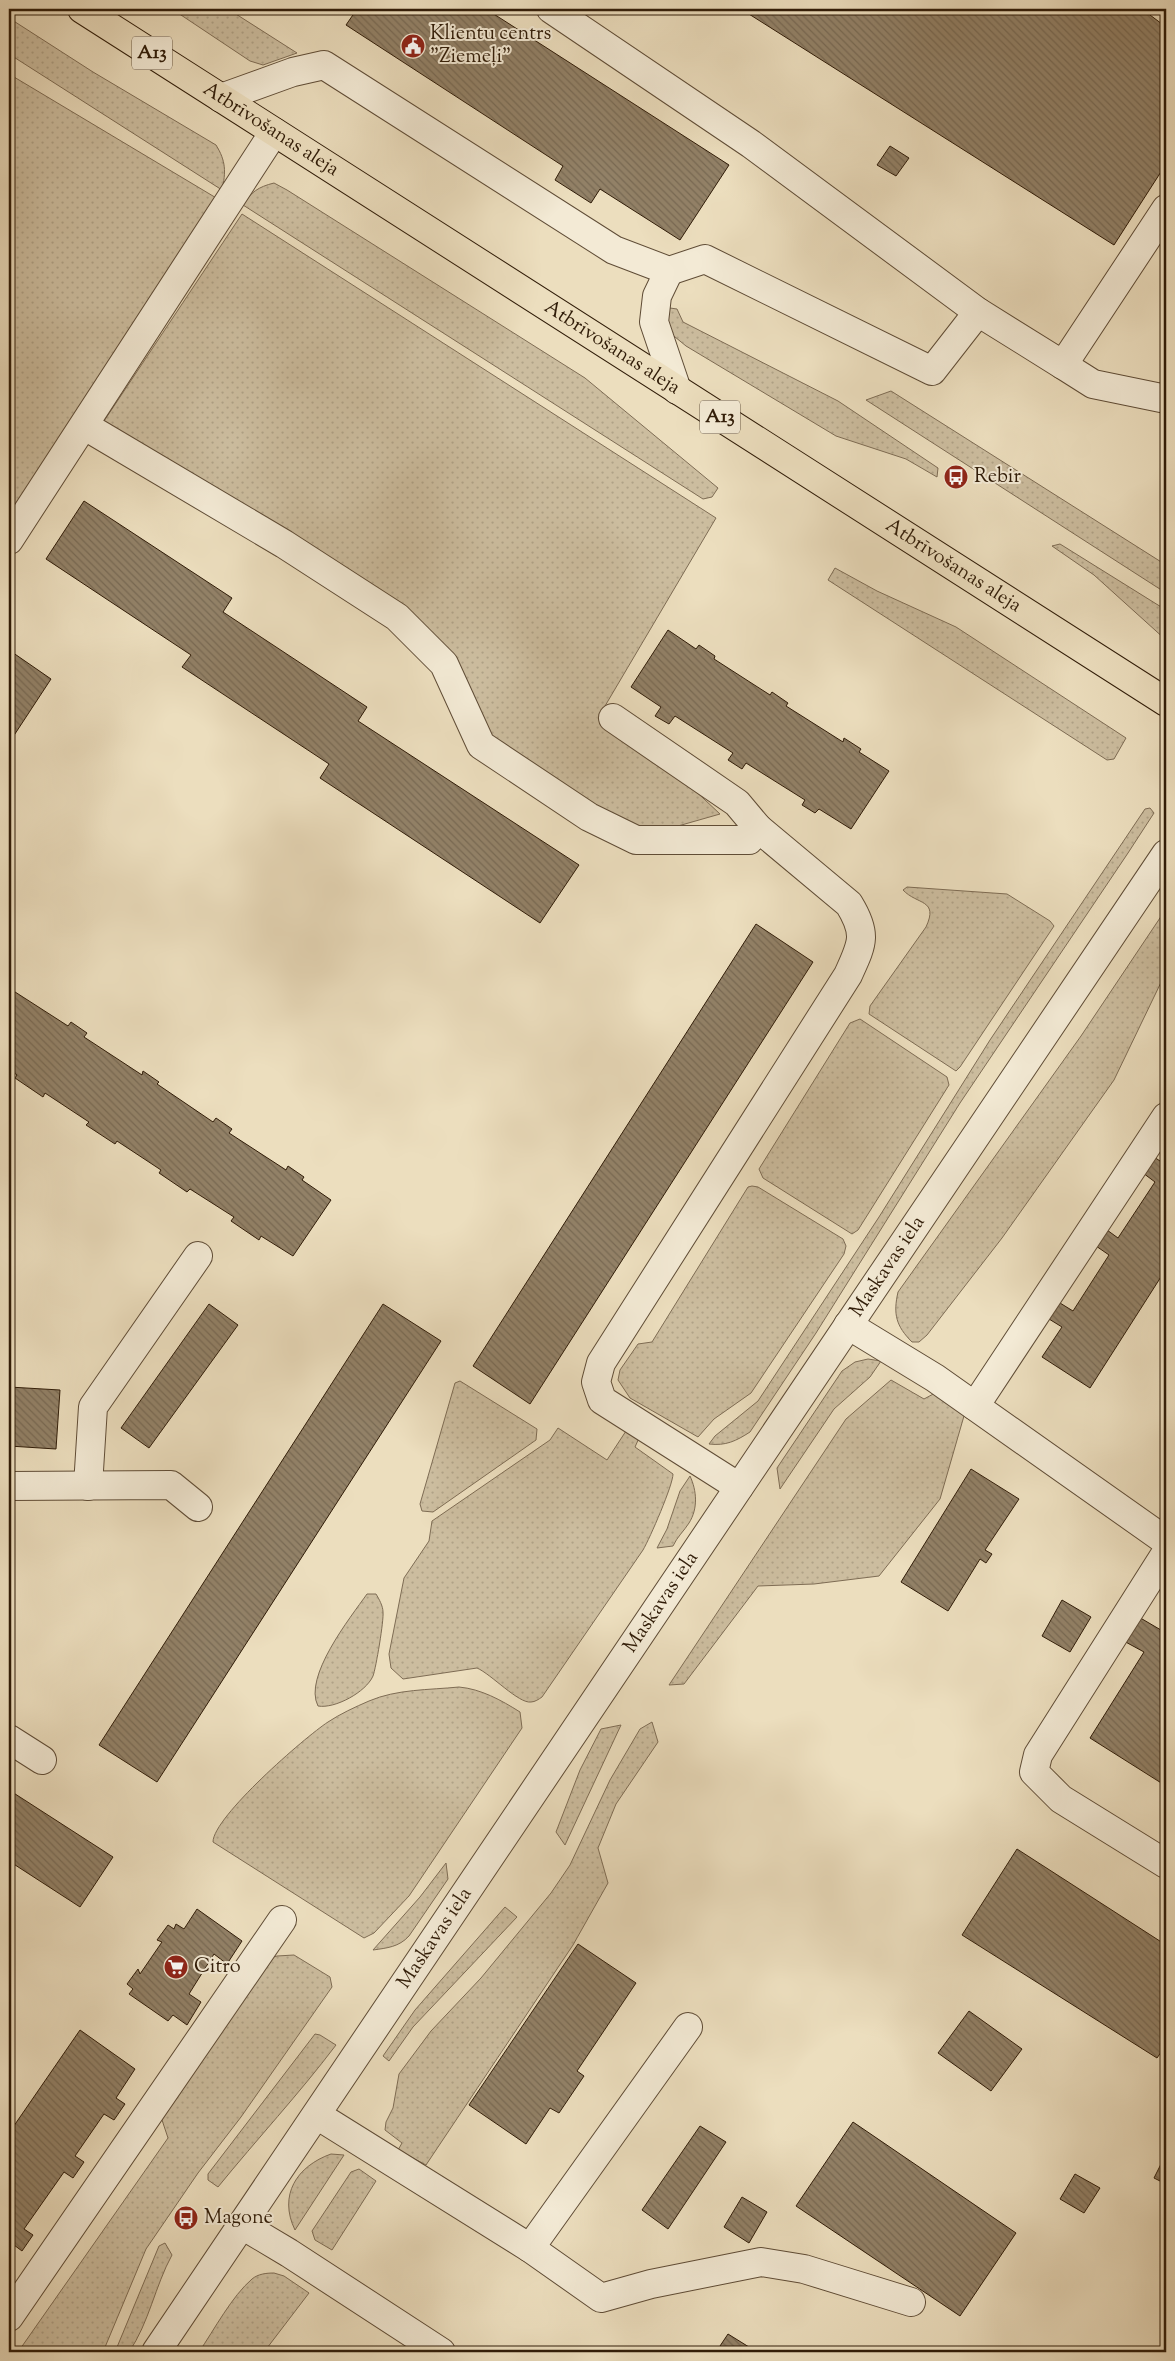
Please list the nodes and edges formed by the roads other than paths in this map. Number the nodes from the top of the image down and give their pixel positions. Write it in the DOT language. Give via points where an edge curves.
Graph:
graph roads {
  1 [pos="82,9"];
  2 [pos="551,9"];
  3 [pos="221,98"];
  4 [pos="274,132"];
  5 [pos="1166,209"];
  6 [pos="669,271"];
  7 [pos="978,312"];
  8 [pos="1063,366"];
  9 [pos="678,390"];
  10 [pos="1166,399"];
  11 [pos="84,426"];
  12 [pos="9,540"];
  13 [pos="1166,702"];
  14 [pos="612,718"];
  15 [pos="758,828"];
  16 [pos="1166,854"];
  17 [pos="1166,1117"];
  18 [pos="198,1256"];
  19 [pos="848,1325"];
  20 [pos="975,1406"];
  21 [pos="9,1486"];
  22 [pos="88,1486"];
  23 [pos="739,1487"];
  24 [pos="198,1507"];
  25 [pos="1166,1541"];
  26 [pos="1166,1553"];
  27 [pos="9,1738"];
  28 [pos="42,1760"];
  29 [pos="1166,1864"];
  30 [pos="282,1920"];
  31 [pos="688,2027"];
  32 [pos="317,2115"];
  33 [pos="242,2225"];
  34 [pos="530,2248"];
  35 [pos="911,2302"];
  36 [pos="9,2317"];
  37 [pos="156,2352"];
  38 [pos="441,2352"];
  1 -- 3 [label="main road, Atbrīvošanas aleja / A13"];
  2 -- 7 [label="street" via="751,144"];
  3 -- 4 [label="main road, Atbrīvošanas aleja / A13"];
  3 -- 6 [label="street" via="293,72 324,65 614,250"];
  4 -- 9 [label="main road, Atbrīvošanas aleja / A13"];
  4 -- 11 [label="street"];
  5 -- 8 [label="street"];
  6 -- 7 [label="street" via="705,259 932,371"];
  6 -- 9 [label="street" via="657,296 654,317"];
  7 -- 8 [label="street"];
  8 -- 10 [label="street" via="1094,384"];
  9 -- 13 [label="main road, Atbrīvošanas aleja / A13"];
  11 -- 12 [label="street"];
  11 -- 15 [label="street" via="284,544 397,617 444,664 482,745 588,817 636,840 748,840"];
  14 -- 15 [label="street" via="737,803"];
  15 -- 23 [label="street" via="849,904 859,920 862,944 848,975 601,1364 596,1382 602,1400"];
  16 -- 19 [label="street, Maskavas iela"];
  17 -- 20 [label="street"];
  18 -- 22 [label="street" via="93,1407"];
  19 -- 20 [label="street"];
  19 -- 23 [label="street, Maskavas iela"];
  20 -- 25 [label="street"];
  21 -- 22 [label="street"];
  22 -- 24 [label="street" via="171,1485"];
  23 -- 32 [label="street, Maskavas iela"];
  26 -- 29 [label="street" via="1038,1755 1034,1772 1061,1799"];
  27 -- 28 [label="street"];
  30 -- 36 [label="street"];
  31 -- 34 [label="street"];
  32 -- 33 [label="street, Maskavas iela"];
  32 -- 34 [label="street"];
  33 -- 37 [label="street, Maskavas iela"];
  33 -- 38 [label="street"];
  34 -- 35 [label="street" via="601,2298 651,2284 761,2262 804,2269"];
}
